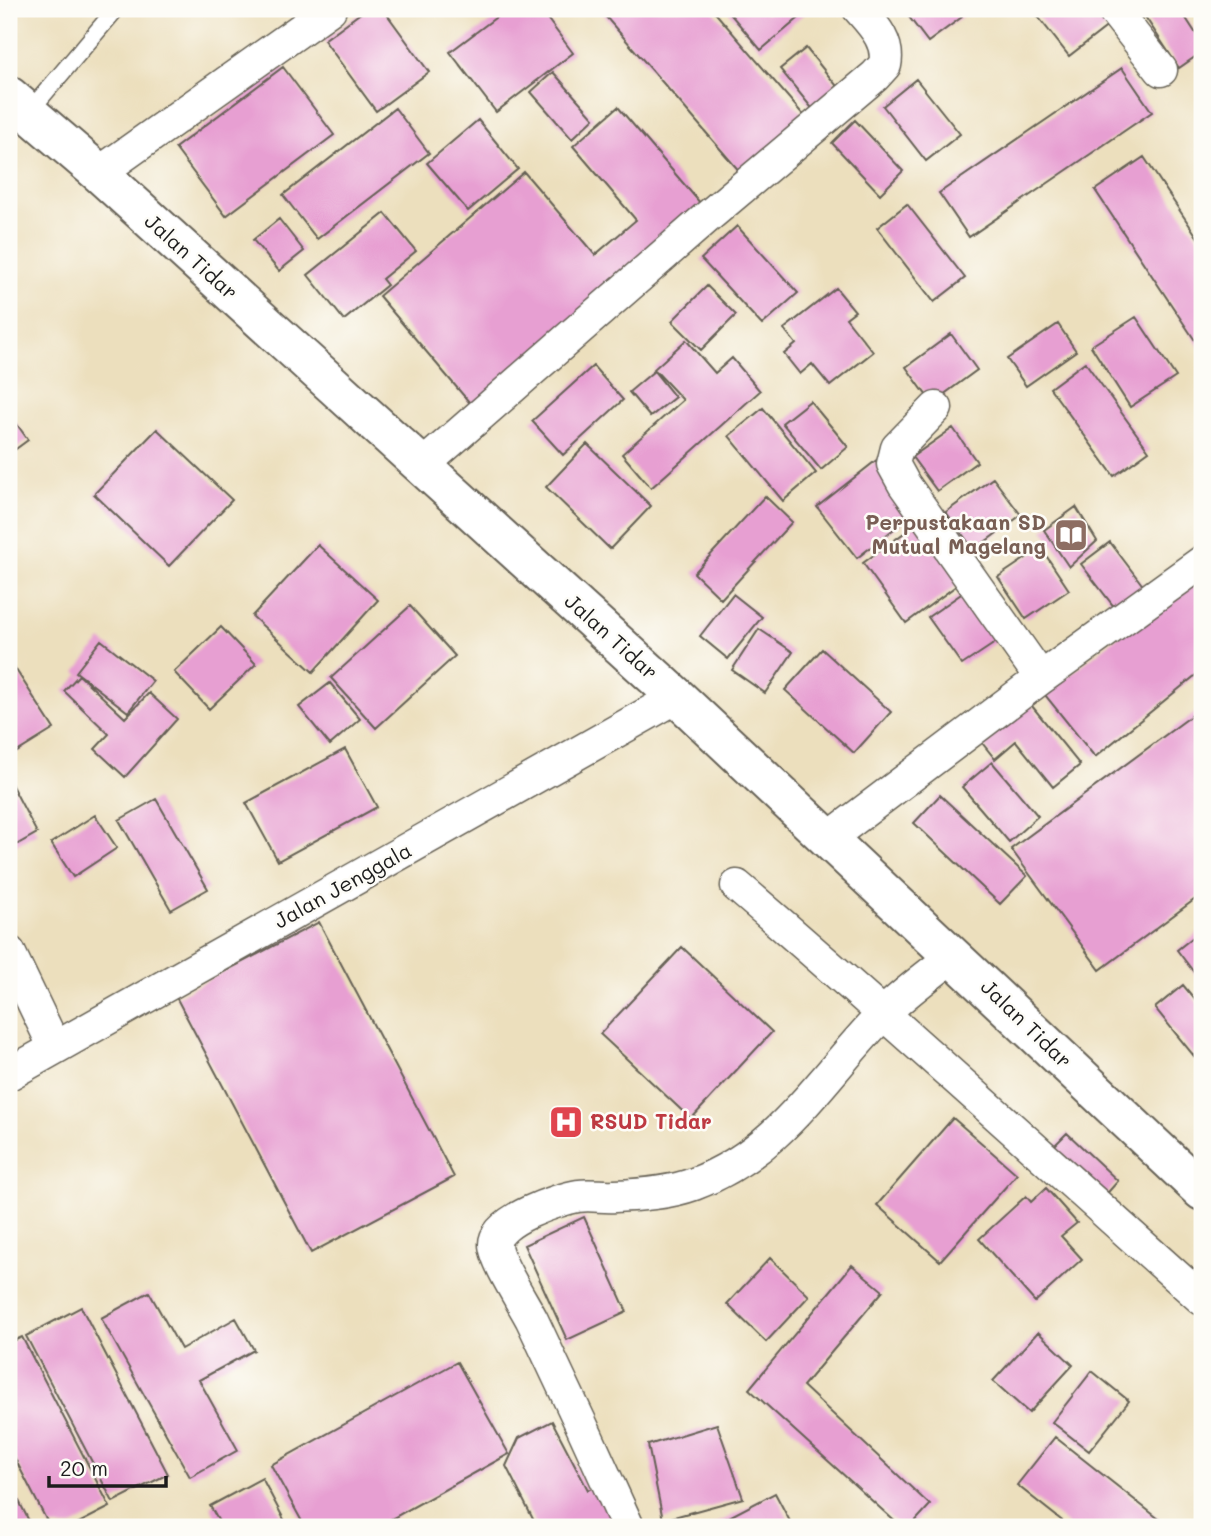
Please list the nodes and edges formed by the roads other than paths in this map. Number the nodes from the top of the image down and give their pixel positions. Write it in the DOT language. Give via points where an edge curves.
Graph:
graph roads {
  1 [pos="116,9"];
  2 [pos="330,9"];
  3 [pos="859,9"];
  4 [pos="1113,9"];
  5 [pos="1161,70"];
  6 [pos="18,105"];
  7 [pos="99,173"];
  8 [pos="936,408"];
  9 [pos="422,466"];
  10 [pos="1202,562"];
  11 [pos="1041,678"];
  12 [pos="677,697"];
  13 [pos="829,838"];
  14 [pos="737,886"];
  15 [pos="9,952"];
  16 [pos="954,955"];
  17 [pos="885,1013"];
  18 [pos="55,1048"];
  19 [pos="9,1074"];
  20 [pos="1202,1191"];
  21 [pos="1202,1299"];
  22 [pos="628,1527"];
  1 -- 6 [label="lane"];
  2 -- 7 [label="street"];
  3 -- 9 [label="street" via="885,47 885,65 875,76"];
  4 -- 5 [label="street"];
  6 -- 7 [label="main road, Jalan Tidar"];
  7 -- 9 [label="main road, Jalan Tidar"];
  8 -- 11 [label="street" via="897,448 894,464"];
  9 -- 12 [label="main road, Jalan Tidar"];
  10 -- 11 [label="street"];
  11 -- 13 [label="street"];
  12 -- 13 [label="main road, Jalan Tidar"];
  12 -- 18 [label="street, Jalan Jenggala"];
  13 -- 16 [label="main road, Jalan Tidar"];
  14 -- 17 [label="street"];
  15 -- 18 [label="street"];
  16 -- 17 [label="street"];
  16 -- 20 [label="main road, Jalan Tidar"];
  17 -- 21 [label="street"];
  17 -- 22 [label="street" via="766,1143 719,1175 664,1192 568,1198 519,1218 498,1235 495,1244 501,1262"];
  18 -- 19 [label="street, Jalan Jenggala"];
}
